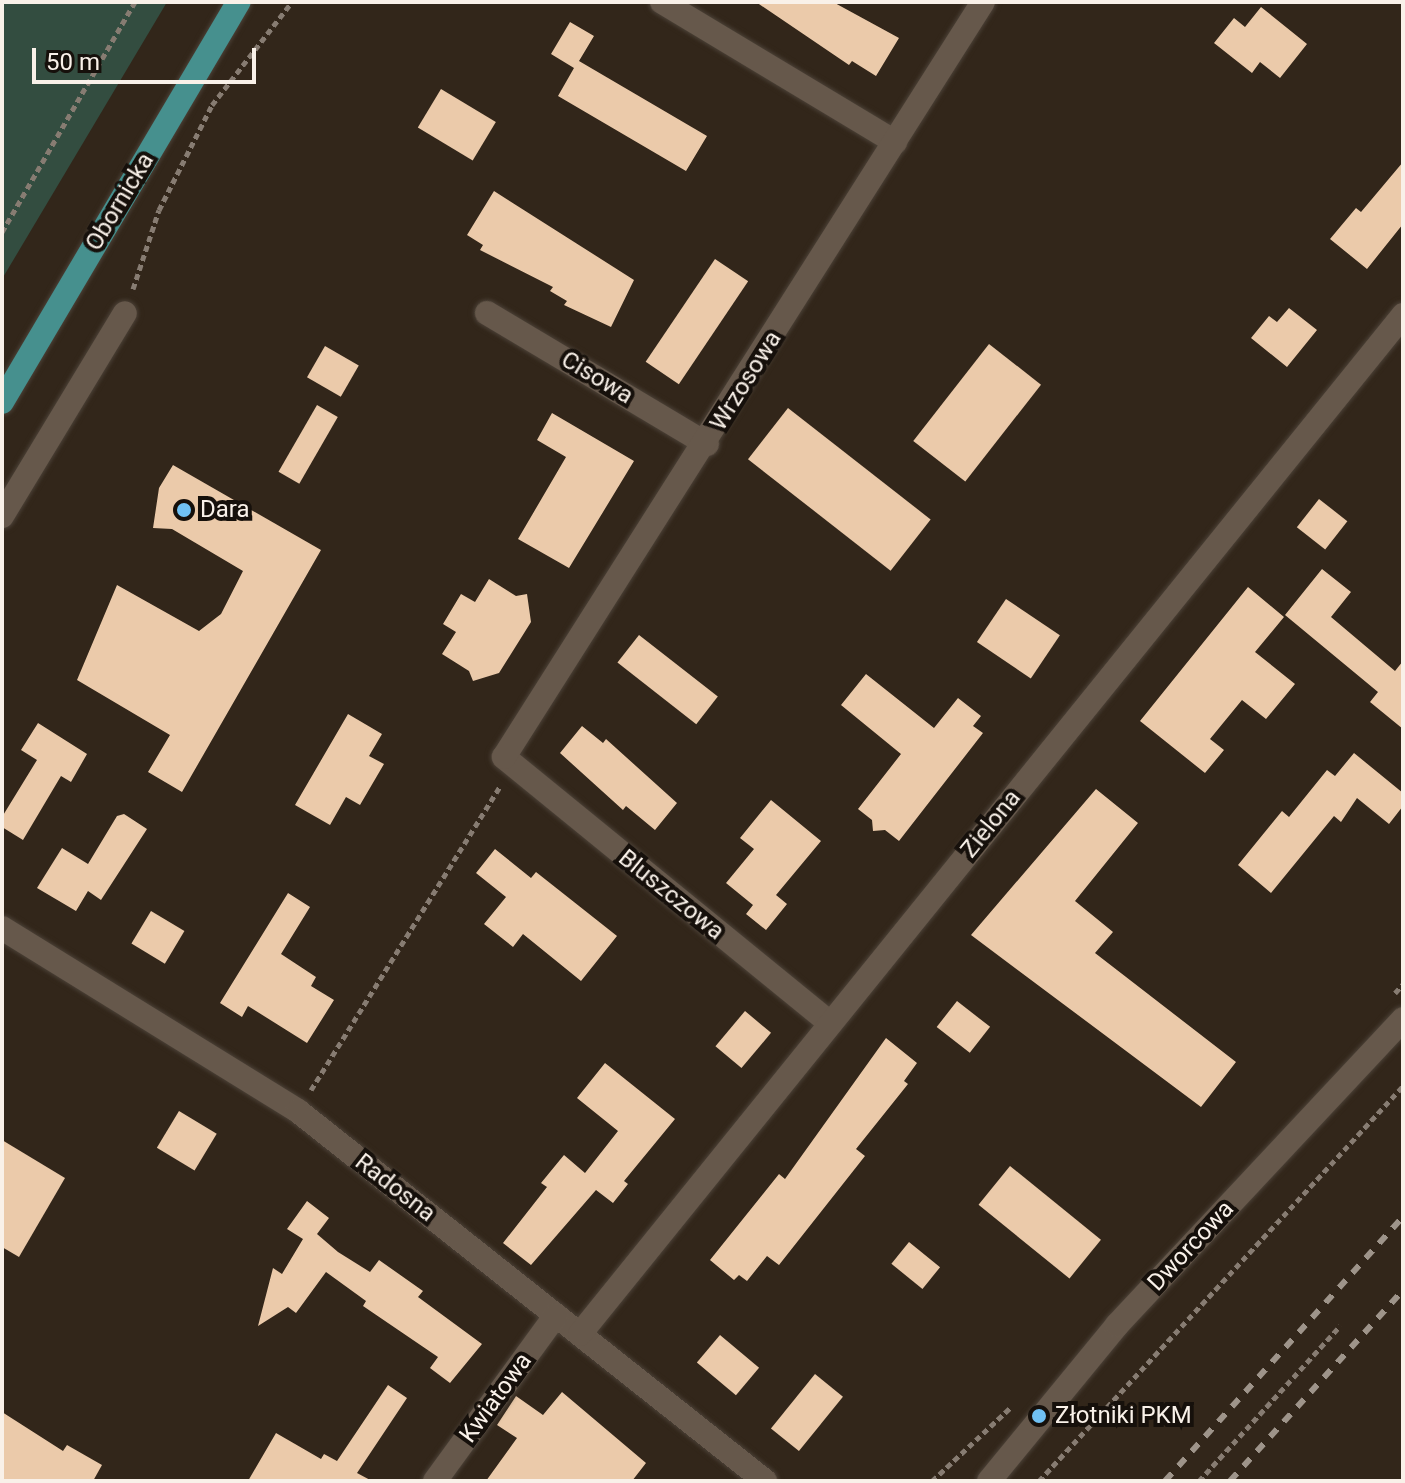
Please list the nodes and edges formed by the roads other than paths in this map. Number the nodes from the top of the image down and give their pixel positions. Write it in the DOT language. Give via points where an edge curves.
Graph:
graph roads {
  1 [pos="239,2"];
  2 [pos="662,2"];
  3 [pos="983,2"];
  4 [pos="895,142"];
  5 [pos="125,313"];
  6 [pos="487,313"];
  7 [pos="1403,315"];
  8 [pos="2,402"];
  9 [pos="707,444"];
  10 [pos="2,516"];
  11 [pos="508,762"];
  12 [pos="2,928"];
  13 [pos="1403,1019"];
  14 [pos="830,1023"];
  15 [pos="556,1315"];
  16 [pos="580,1334"];
  17 [pos="435,1481"];
  18 [pos="765,1481"];
  19 [pos="989,1481"];
  1 -- 8 [label="main road, Obornicka"];
  2 -- 4 [label="street"];
  3 -- 4 [label="street, Wrzosowa"];
  4 -- 9 [label="street, Wrzosowa"];
  5 -- 10 [label="street"];
  6 -- 9 [label="street, Cisowa"];
  7 -- 14 [label="street, Zielona"];
  9 -- 11 [label="street, Wrzosowa"];
  11 -- 14 [label="street, Bluszczowa"];
  12 -- 15 [label="street, Radosna" via="298,1111"];
  13 -- 19 [label="street, Dworcowa" via="1108,1334"];
  14 -- 16 [label="street, Zielona"];
  15 -- 16 [label="street, Radosna"];
  15 -- 17 [label="street, Kwiatowa"];
  16 -- 18 [label="street, Radosna"];
}
